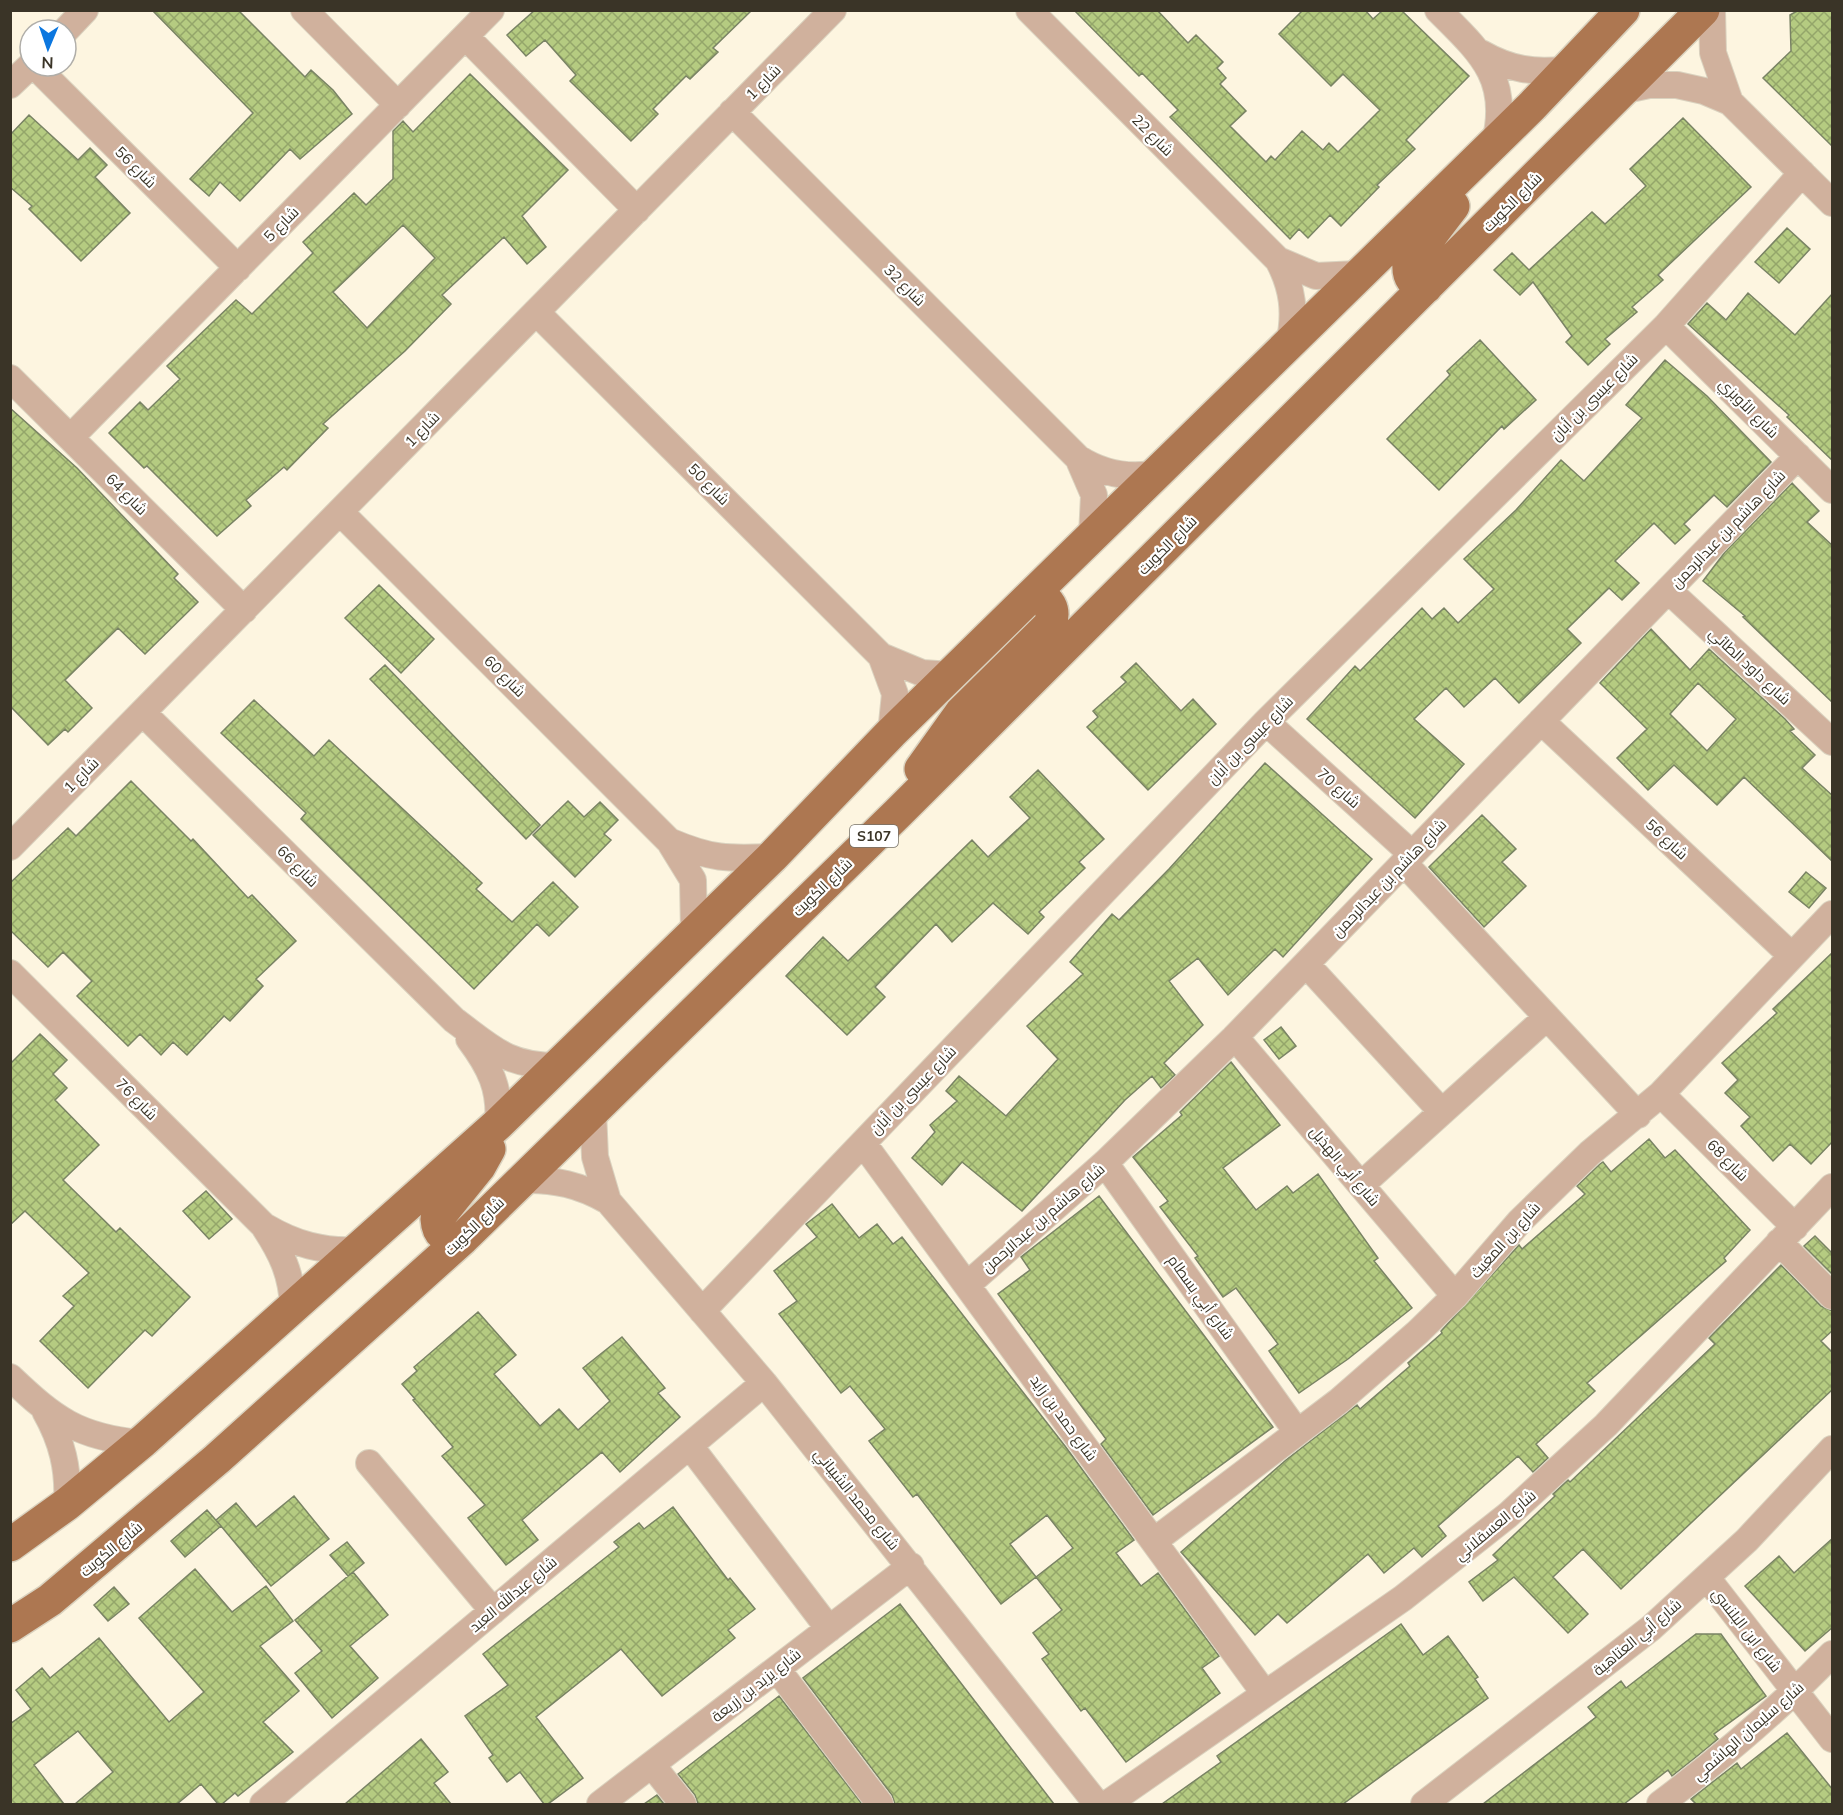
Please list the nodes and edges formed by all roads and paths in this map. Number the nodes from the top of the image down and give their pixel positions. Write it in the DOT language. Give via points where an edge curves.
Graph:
graph roads {
  1 [pos="304,10"];
  2 [pos="491,10"];
  3 [pos="833,10"];
  4 [pos="1029,10"];
  5 [pos="1438,10"];
  6 [pos="1623,10"];
  7 [pos="1703,10"];
  8 [pos="1712,10"];
  9 [pos="466,37"];
  10 [pos="1480,53"];
  11 [pos="1567,69"];
  12 [pos="47,78"];
  13 [pos="1622,92"];
  14 [pos="1730,102"];
  15 [pos="399,105"];
  16 [pos="732,112"];
  17 [pos="1495,142"];
  18 [pos="1802,173"];
  19 [pos="1833,203"];
  20 [pos="637,210"];
  21 [pos="1278,260"];
  22 [pos="238,268"];
  23 [pos="1358,274"];
  24 [pos="1426,287"];
  25 [pos="536,312"];
  26 [pos="1666,326"];
  27 [pos="1289,344"];
  28 [pos="10,378"];
  29 [pos="71,437"];
  30 [pos="1798,456"];
  31 [pos="1078,458"];
  32 [pos="1158,473"];
  33 [pos="1833,490"];
  34 [pos="340,512"];
  35 [pos="1092,536"];
  36 [pos="1668,590"];
  37 [pos="1035,591"];
  38 [pos="244,610"];
  39 [pos="881,656"];
  40 [pos="951,675"];
  41 [pos="143,713"];
  42 [pos="1541,721"];
  43 [pos="1266,722"];
  44 [pos="891,733"];
  45 [pos="1833,742"];
  46 [pos="898,813"];
  47 [pos="669,841"];
  48 [pos="10,847"];
  49 [pos="772,857"];
  50 [pos="1408,859"];
  51 [pos="1833,914"];
  52 [pos="694,933"];
  53 [pos="1792,956"];
  54 [pos="1306,964"];
  55 [pos="10,973"];
  56 [pos="1547,1017"];
  57 [pos="454,1020"];
  58 [pos="1235,1037"];
  59 [pos="557,1066"];
  60 [pos="1661,1094"];
  61 [pos="593,1111"];
  62 [pos="1442,1112"];
  63 [pos="1638,1115"];
  64 [pos="498,1124"];
  65 [pos="863,1143"];
  66 [pos="1105,1163"];
  67 [pos="522,1180"];
  68 [pos="1361,1185"];
  69 [pos="1833,1187"];
  70 [pos="608,1201"];
  71 [pos="263,1225"];
  72 [pos="1787,1234"];
  73 [pos="462,1239"];
  74 [pos="357,1250"];
  75 [pos="967,1285"];
  76 [pos="1455,1296"];
  77 [pos="1833,1296"];
  78 [pos="292,1307"];
  79 [pos="702,1311"];
  80 [pos="10,1377"];
  81 [pos="764,1383"];
  82 [pos="45,1410"];
  83 [pos="1297,1432"];
  84 [pos="140,1443"];
  85 [pos="690,1446"];
  86 [pos="1833,1449"];
  87 [pos="369,1463"];
  88 [pos="67,1504"];
  89 [pos="1154,1541"];
  90 [pos="10,1545"];
  91 [pos="911,1566"];
  92 [pos="1707,1578"];
  93 [pos="493,1611"];
  94 [pos="10,1626"];
  95 [pos="829,1629"];
  96 [pos="1833,1654"];
  97 [pos="777,1669"];
  98 [pos="1796,1692"];
  99 [pos="1265,1694"];
  100 [pos="1833,1738"];
  101 [pos="652,1765"];
  102 [pos="1668,1802"];
  103 [pos="263,1804"];
  104 [pos="600,1804"];
  105 [pos="683,1804"];
  106 [pos="880,1804"];
  107 [pos="1097,1804"];
  108 [pos="1107,1804"];
  109 [pos="1424,1804"];
  1 -- 15 [label="street"];
  2 -- 9 [label="street, شارع 5"];
  3 -- 16 [label="street, شارع 1"];
  4 -- 21 [label="street, شارع 22"];
  5 -- 10 [label="street"];
  6 -- 11 [label="main road"];
  7 -- 13 [label="main road, شارع الكويت / S107"];
  8 -- 14 [label="street" via="1713,53"];
  9 -- 15 [label="street, شارع 5"];
  9 -- 20 [label="street"];
  10 -- 11 [label="street" via="1522,70"];
  10 -- 17 [label="street" via="1499,96"];
  11 -- 17 [label="main road"];
  12 -- 22 [label="street, شارع 56"];
  13 -- 14 [label="street" via="1649,85 1677,85"];
  13 -- 24 [label="main road, شارع الكويت / S107"];
  14 -- 18 [label="street"];
  15 -- 22 [label="street, شارع 5"];
  16 -- 20 [label="street, شارع 1"];
  16 -- 31 [label="street, شارع 32"];
  17 -- 23 [label="main road"];
  17 -- 24 [label="main road" via="1472,182 1409,264 1410,277"];
  18 -- 19 [label="street"];
  18 -- 26 [label="street, شارع عيسى بن أبان"];
  20 -- 25 [label="street, شارع 1"];
  21 -- 23 [label="street, شارع 22" via="1317,276"];
  21 -- 27 [label="street, شارع 22" via="1293,301"];
  22 -- 29 [label="street, شارع 5"];
  23 -- 27 [label="main road"];
  24 -- 46 [label="main road, شارع الكويت / S107"];
  25 -- 34 [label="street, شارع 1"];
  25 -- 39 [label="street, شارع 50"];
  26 -- 30 [label="street, شارع الأوبزي"];
  26 -- 43 [label="street, شارع عيسى بن أبان"];
  27 -- 32 [label="main road"];
  28 -- 29 [label="street, شارع 64"];
  29 -- 38 [label="street, شارع 64"];
  30 -- 33 [label="street, شارع الأوبزي"];
  30 -- 36 [label="street, شارع هاشم بن عبدالرحمن"];
  31 -- 32 [label="street, شارع 32" via="1117,475"];
  31 -- 35 [label="street, شارع 32" via="1094,495"];
  32 -- 35 [label="main road"];
  34 -- 38 [label="street, شارع 1"];
  34 -- 47 [label="street, شارع 60"];
  35 -- 37 [label="main road"];
  36 -- 42 [label="street, شارع هاشم بن عبدالرحمن"];
  36 -- 45 [label="street, شارع داود الطائي"];
  37 -- 40 [label="main road"];
  37 -- 46 [label="main road" via="1052,607 1050,625 949,729 921,769"];
  38 -- 41 [label="street, شارع 1"];
  39 -- 40 [label="street, شارع 50" via="922,673"];
  39 -- 44 [label="street, شارع 50" via="895,694"];
  40 -- 44 [label="main road"];
  41 -- 48 [label="street, شارع 1"];
  41 -- 57 [label="street, شارع 66"];
  42 -- 50 [label="street, شارع هاشم بن عبدالرحمن"];
  42 -- 53 [label="street, شارع 56"];
  43 -- 50 [label="street, شارع 70"];
  43 -- 65 [label="street, شارع عيسى بن أبان"];
  44 -- 49 [label="main road"];
  46 -- 61 [label="main road, شارع الكويت / S107"];
  47 -- 49 [label="street, شارع 60" via="720,859"];
  47 -- 52 [label="street, شارع 60" via="693,880"];
  49 -- 52 [label="main road"];
  50 -- 54 [label="street, شارع هاشم بن عبدالرحمن"];
  50 -- 56 [label="street, شارع 70"];
  51 -- 53 [label="street, شارع بن المغيث"];
  52 -- 59 [label="main road"];
  53 -- 60 [label="street, شارع بن المغيث"];
  54 -- 58 [label="street, شارع هاشم بن عبدالرحمن"];
  54 -- 62 [label="street"];
  55 -- 71 [label="street, شارع 76"];
  56 -- 62 [label="street"];
  56 -- 63 [label="street, شارع 70"];
  57 -- 59 [label="street, شارع 66" via="510,1060 531,1066"];
  57 -- 64 [label="street, شارع 66" via="493,1075 498,1091"];
  58 -- 66 [label="street, شارع هاشم بن عبدالرحمن"];
  58 -- 68 [label="street, شارع أبي الهذيل"];
  59 -- 64 [label="main road"];
  60 -- 63 [label="street, شارع بن المغيث"];
  60 -- 72 [label="street, شارع 68"];
  61 -- 67 [label="main road, شارع الكويت / S107"];
  61 -- 70 [label="street, شارع محمد الشيباني" via="595,1157"];
  62 -- 68 [label="street"];
  63 -- 76 [label="street, شارع بن المغيث" via="1590,1153 1520,1221"];
  64 -- 73 [label="main road" via="479,1167 437,1219 440,1233"];
  64 -- 74 [label="main road"];
  65 -- 75 [label="street, شارع حمد بن زايد"];
  65 -- 79 [label="street, شارع عيسى بن أبان"];
  66 -- 75 [label="street, شارع هاشم بن عبدالرحمن"];
  66 -- 83 [label="street, شارع أبي بسطام"];
  67 -- 70 [label="street, شارع محمد الشيباني" via="567,1182"];
  67 -- 73 [label="main road, شارع الكويت / S107"];
  68 -- 76 [label="street, شارع أبي الهذيل"];
  69 -- 72 [label="street, شارع العسقلاني"];
  70 -- 79 [label="street, شارع محمد الشيباني"];
  71 -- 74 [label="street, شارع 76" via="312,1248"];
  71 -- 78 [label="street, شارع 76" via="284,1259"];
  72 -- 77 [label="street, شارع 68"];
  72 -- 99 [label="street, شارع العسقلاني" via="1606,1425 1516,1508 1403,1598"];
  73 -- 94 [label="main road, شارع الكويت / S107" via="142,1523 50,1600"];
  74 -- 78 [label="main road"];
  75 -- 89 [label="street, شارع حمد بن زايد"];
  76 -- 83 [label="street, شارع بن المغيث" via="1379,1367"];
  78 -- 84 [label="main road"];
  79 -- 81 [label="street, شارع محمد الشيباني"];
  80 -- 82 [label="street"];
  81 -- 85 [label="street, شارع عبدالله العبد"];
  81 -- 91 [label="street, شارع محمد الشيباني"];
  82 -- 84 [label="street" via="90,1434"];
  82 -- 88 [label="street" via="64,1455"];
  83 -- 89 [label="street, شارع بن المغيث"];
  84 -- 88 [label="main road"];
  85 -- 93 [label="street, شارع عبدالله العبد"];
  85 -- 95 [label="street"];
  86 -- 92 [label="street, شارع أبي العتاهية"];
  87 -- 93 [label="street"];
  88 -- 90 [label="main road"];
  89 -- 99 [label="street, شارع حمد بن زايد"];
  91 -- 95 [label="street, شارع يزيد بن زريعة"];
  91 -- 107 [label="street, شارع محمد الشيباني"];
  92 -- 98 [label="street, شارع ابن البلنسي"];
  92 -- 109 [label="street, شارع أبي العتاهية" via="1651,1628"];
  93 -- 103 [label="street, شارع عبدالله العبد"];
  95 -- 97 [label="street, شارع يزيد بن زريعة"];
  96 -- 98 [label="street, شارع سليمان الهاشمي"];
  97 -- 101 [label="street, شارع يزيد بن زريعة"];
  97 -- 106 [label="street"];
  98 -- 100 [label="street, شارع ابن البلنسي"];
  98 -- 102 [label="street, شارع سليمان الهاشمي"];
  99 -- 108 [label="street, شارع العسقلاني"];
  101 -- 104 [label="street, شارع يزيد بن زريعة"];
  101 -- 105 [label="street"];
}
